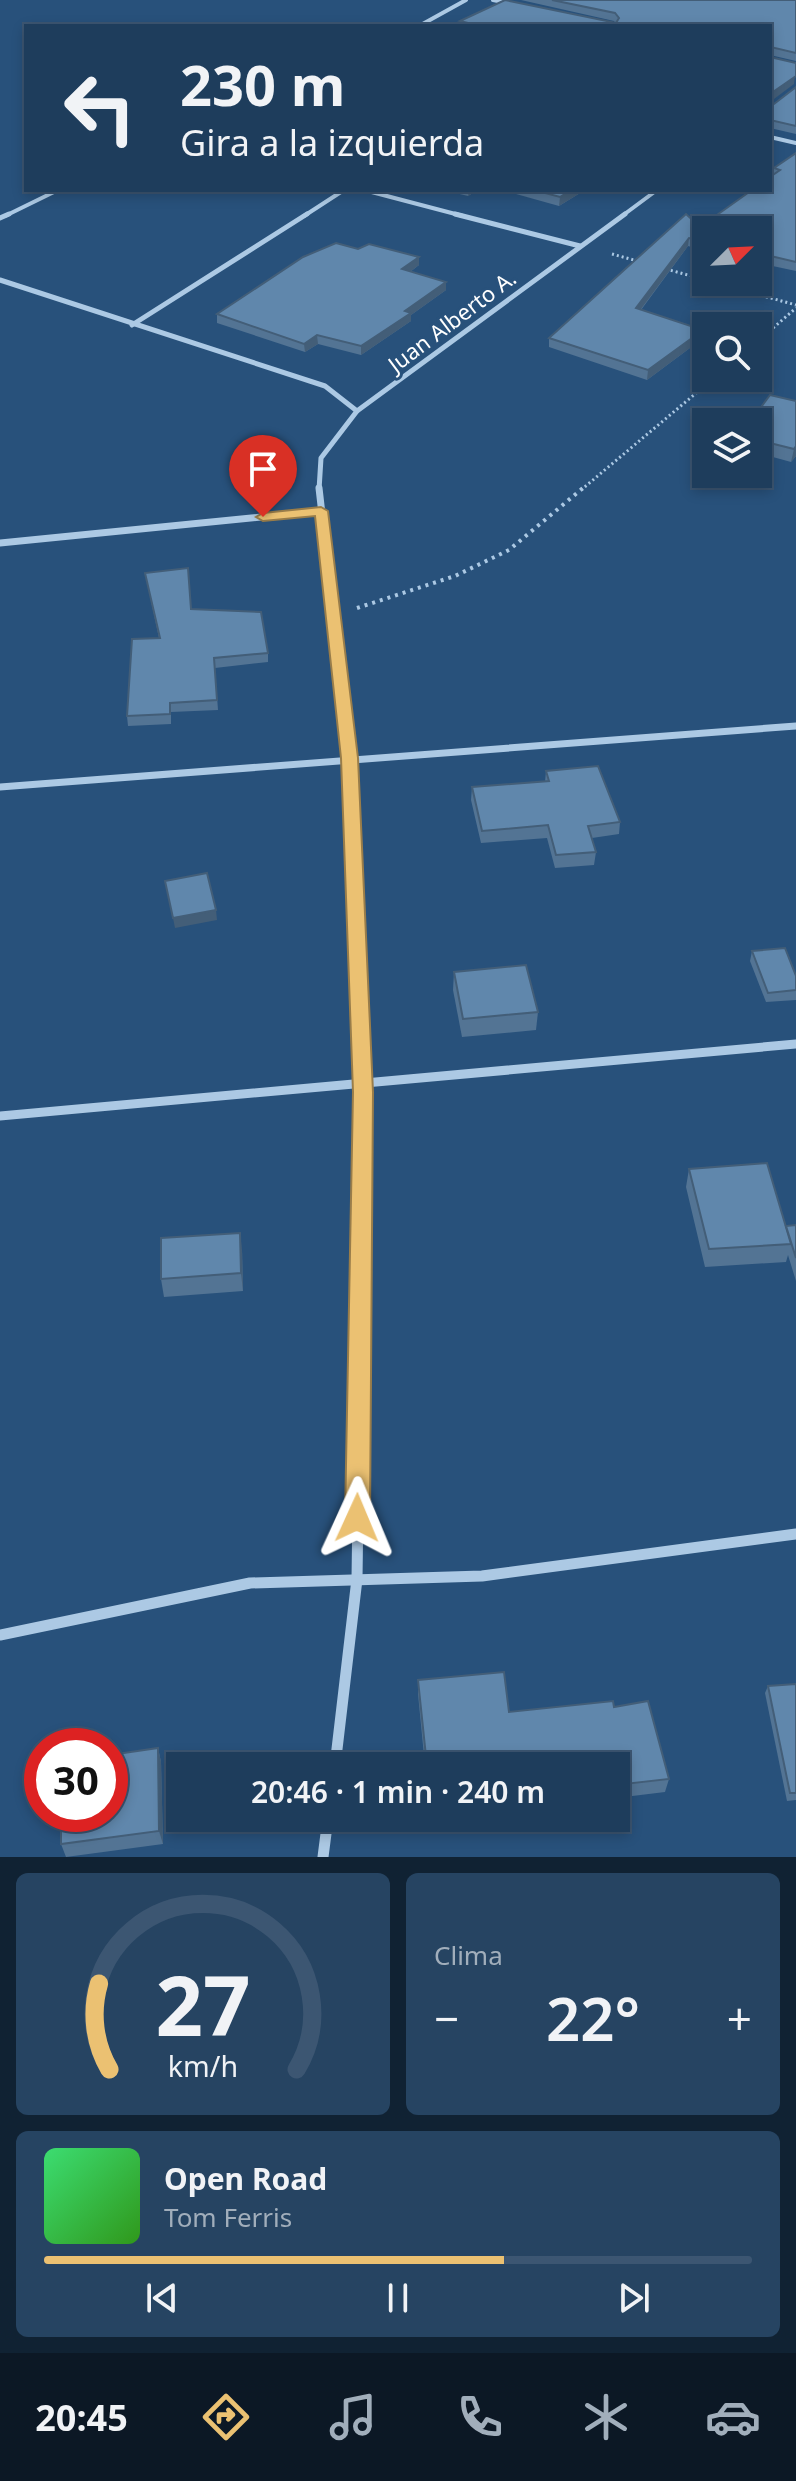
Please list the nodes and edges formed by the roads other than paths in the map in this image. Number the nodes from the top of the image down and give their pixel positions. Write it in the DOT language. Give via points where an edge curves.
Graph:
graph roads {
  1 [pos="466,0"];
  2 [pos="493,0"];
  3 [pos="523,6"];
  4 [pos="423,24"];
  5 [pos="772,137"];
  6 [pos="796,143"];
  7 [pos="54,192"];
  8 [pos="341,192"];
  9 [pos="372,192"];
  10 [pos="654,192"];
  11 [pos="0,218"];
  12 [pos="580,246"];
  13 [pos="0,280"];
  14 [pos="132,325"];
  15 [pos="357,411"];
  16 [pos="321,511"];
  17 [pos="0,543"];
  18 [pos="796,726"];
  19 [pos="350,758"];
  20 [pos="0,787"];
  21 [pos="796,1044"];
  22 [pos="362,1081"];
  23 [pos="0,1116"];
  24 [pos="796,1534"];
  25 [pos="357,1579"];
  26 [pos="0,1635"];
  27 [pos="337,1752"];
  28 [pos="326,1832"];
  29 [pos="323,1857"];
  1 -- 4 [label="street"];
  2 -- 3 [label="street"];
  5 -- 6 [label="street"];
  7 -- 11 [label="street"];
  8 -- 14 [label="street"];
  9 -- 12 [label="street"];
  10 -- 12 [label="street, Juan Alberto A."];
  12 -- 15 [label="street, Juan Alberto A."];
  13 -- 14 [label="street"];
  14 -- 15 [label="street" via="325,386"];
  15 -- 16 [label="street, Juan Alberto A." via="321,458"];
  16 -- 17 [label="street"];
  16 -- 19 [label="street, Juan Alberto A."];
  18 -- 19 [label="street"];
  19 -- 20 [label="street"];
  19 -- 22 [label="street, Juan Alberto A."];
  21 -- 22 [label="street"];
  22 -- 23 [label="street"];
  22 -- 25 [label="street, Juan Alberto A."];
  24 -- 25 [label="street" via="482,1576"];
  25 -- 26 [label="street" via="250,1583"];
  25 -- 27 [label="street, Juan Alberto A."];
  28 -- 29 [label="street"];
}
